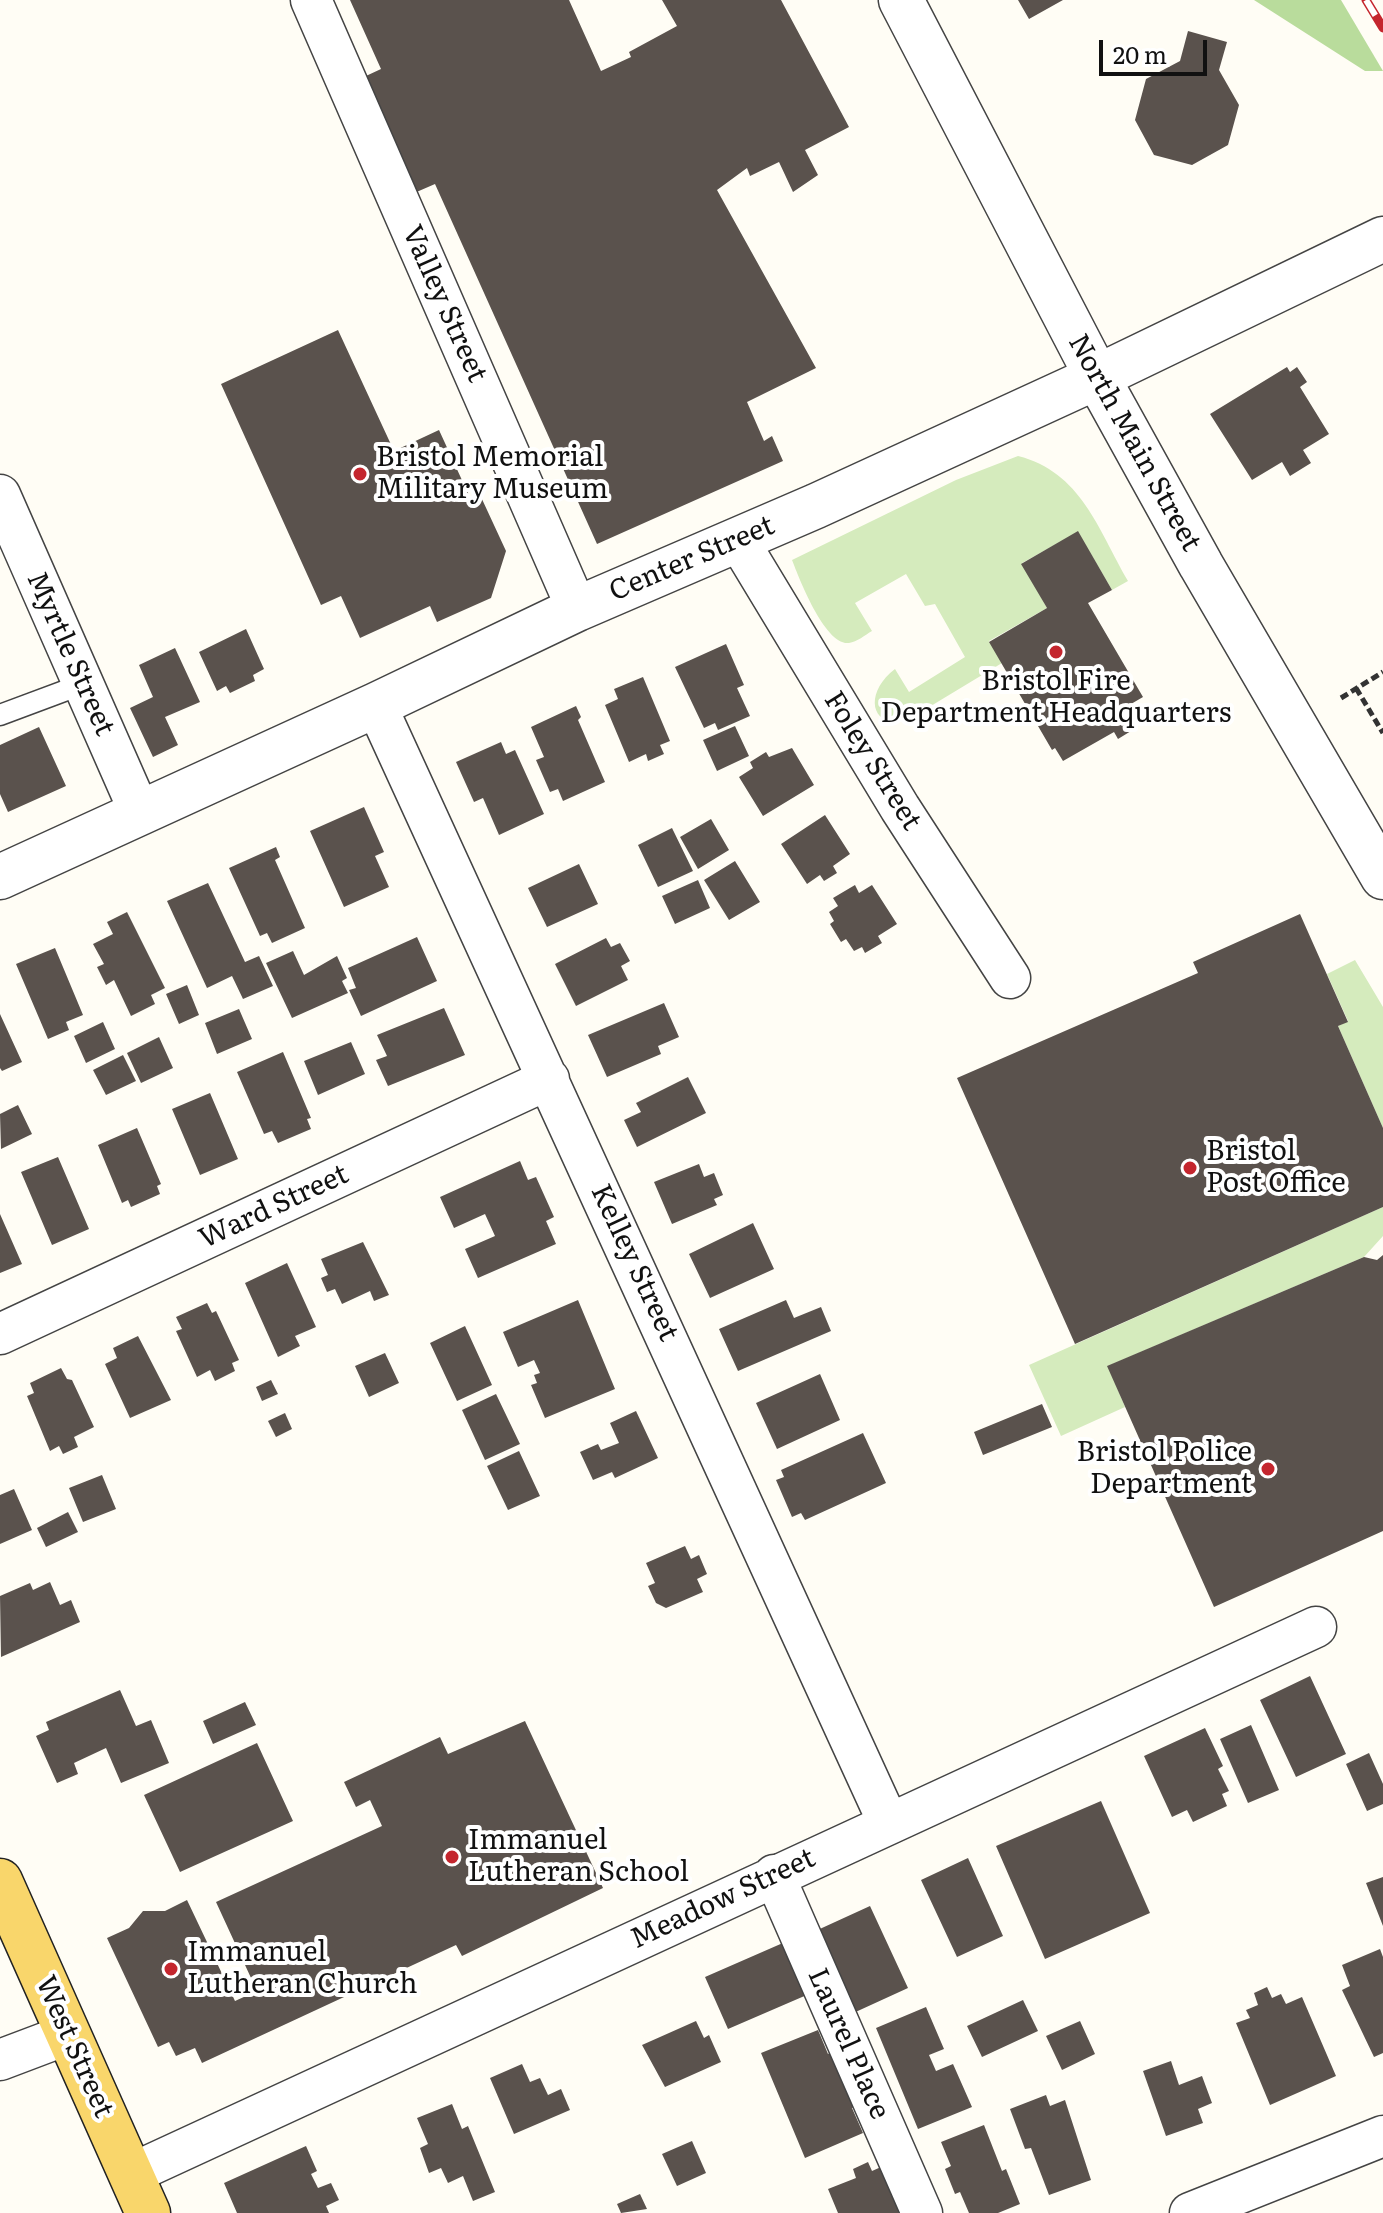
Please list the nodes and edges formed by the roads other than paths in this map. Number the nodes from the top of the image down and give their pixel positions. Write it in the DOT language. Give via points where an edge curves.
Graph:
graph roads {
  1 [pos="311,0"];
  2 [pos="901,0"];
  3 [pos="1383,239"];
  4 [pos="1097,377"];
  5 [pos="0,495"];
  6 [pos="738,540"];
  7 [pos="577,609"];
  8 [pos="83,684"];
  9 [pos="376,705"];
  10 [pos="0,715"];
  11 [pos="140,813"];
  12 [pos="0,877"];
  13 [pos="1383,877"];
  14 [pos="1010,978"];
  15 [pos="549,1079"];
  16 [pos="0,1334"];
  17 [pos="1316,1627"];
  18 [pos="888,1822"];
  19 [pos="774,1875"];
  20 [pos="0,1881"];
  21 [pos="66,2035"];
  22 [pos="0,2060"];
  23 [pos="1383,2136"];
  24 [pos="131,2174"];
  25 [pos="148,2213"];
  26 [pos="922,2213"];
  27 [pos="1190,2213"];
  1 -- 7 [label="street, Valley Street"];
  2 -- 4 [label="street, North Main Street"];
  3 -- 4 [label="street, Center Street"];
  4 -- 6 [label="street, Center Street"];
  4 -- 13 [label="street, North Main Street"];
  5 -- 8 [label="street, Myrtle Street"];
  6 -- 7 [label="street, Center Street"];
  6 -- 14 [label="street, Foley Street"];
  7 -- 9 [label="street, Center Street"];
  8 -- 10 [label="lane"];
  8 -- 11 [label="street, Myrtle Street"];
  9 -- 11 [label="street, Center Street"];
  9 -- 15 [label="street, Kelley Street"];
  11 -- 12 [label="street, Center Street"];
  15 -- 16 [label="street, Ward Street"];
  15 -- 18 [label="street, Kelley Street"];
  17 -- 18 [label="street, Meadow Street"];
  18 -- 19 [label="street, Meadow Street"];
  19 -- 24 [label="street, Meadow Street"];
  19 -- 26 [label="street, Laurel Place"];
  20 -- 21 [label="main road, West Street"];
  21 -- 22 [label="street"];
  21 -- 24 [label="main road, West Street"];
  23 -- 27 [label="street"];
  24 -- 25 [label="main road, West Street"];
}
